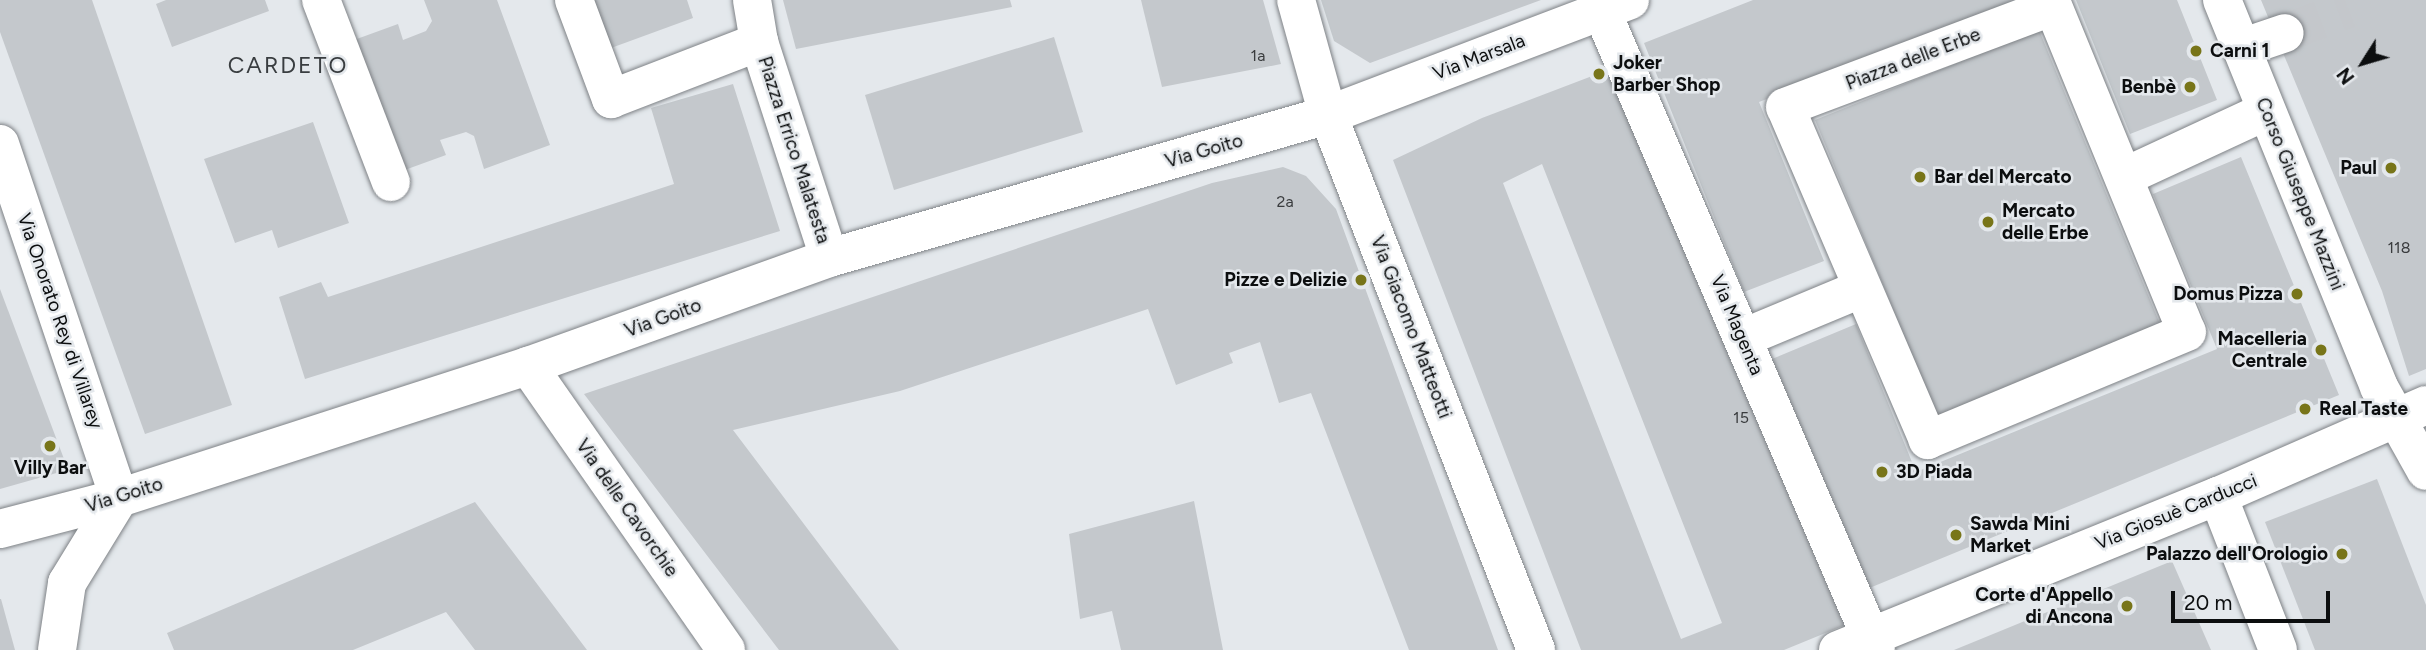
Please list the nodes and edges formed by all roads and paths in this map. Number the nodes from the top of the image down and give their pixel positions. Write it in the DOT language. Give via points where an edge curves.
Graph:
graph roads {
  1 [pos="321,0"];
  2 [pos="574,0"];
  3 [pos="752,0"];
  4 [pos="1296,0"];
  5 [pos="2222,0"];
  6 [pos="1609,3"];
  7 [pos="2285,33"];
  8 [pos="760,42"];
  9 [pos="2241,48"];
  10 [pos="2266,111"];
  11 [pos="1328,115"];
  12 [pos="0,144"];
  13 [pos="2126,176"];
  14 [pos="390,182"];
  15 [pos="829,258"];
  16 [pos="1861,289"];
  17 [pos="1743,338"];
  18 [pos="528,366"];
  19 [pos="2400,403"];
  20 [pos="2426,471"];
  21 [pos="2218,496"];
  22 [pos="119,498"];
  23 [pos="0,529"];
  24 [pos="1861,645"];
  25 [pos="57,650"];
  26 [pos="726,650"];
  27 [pos="1536,650"];
  28 [pos="2278,650"];
  1 -- 14 [label="street"];
  2 -- 8 [label="street, Piazza Errico Malatesta" via="611,99"];
  3 -- 8 [label="street, Piazza Errico Malatesta"];
  4 -- 11 [label="street, Via Giacomo Matteotti"];
  5 -- 9 [label="street, Corso Giuseppe Mazzini"];
  6 -- 11 [label="street, Via Marsala"];
  6 -- 17 [label="street, Via Magenta"];
  7 -- 9 [label="street"];
  8 -- 15 [label="street, Piazza Errico Malatesta"];
  9 -- 10 [label="street, Corso Giuseppe Mazzini"];
  10 -- 13 [label="street"];
  10 -- 19 [label="street, Corso Giuseppe Mazzini"];
  11 -- 15 [label="street, Via Goito"];
  11 -- 27 [label="street, Via Giacomo Matteotti"];
  12 -- 22 [label="street, Via Onorato Rey di Villarey"];
  13 -- 16 [label="street, Piazza delle Erbe" via="2187,332 1928,440"];
  13 -- 16 [label="street, Piazza delle Erbe" via="2053,6 1785,107"];
  15 -- 18 [label="street, Via Goito"];
  16 -- 17 [label="street"];
  17 -- 24 [label="street, Via Magenta"];
  18 -- 22 [label="street, Via Goito"];
  18 -- 26 [label="street, Via delle Cavorchie"];
  19 -- 20 [label="street, Corso Giuseppe Mazzini"];
  19 -- 21 [label="street, Via Giosuè Carducci" via="2358,435"];
  21 -- 24 [label="street, Via Giosuè Carducci"];
  21 -- 28 [label="street"];
  22 -- 23 [label="street, Via Goito"];
  22 -- 25 [label="street" via="67,583"];
}
